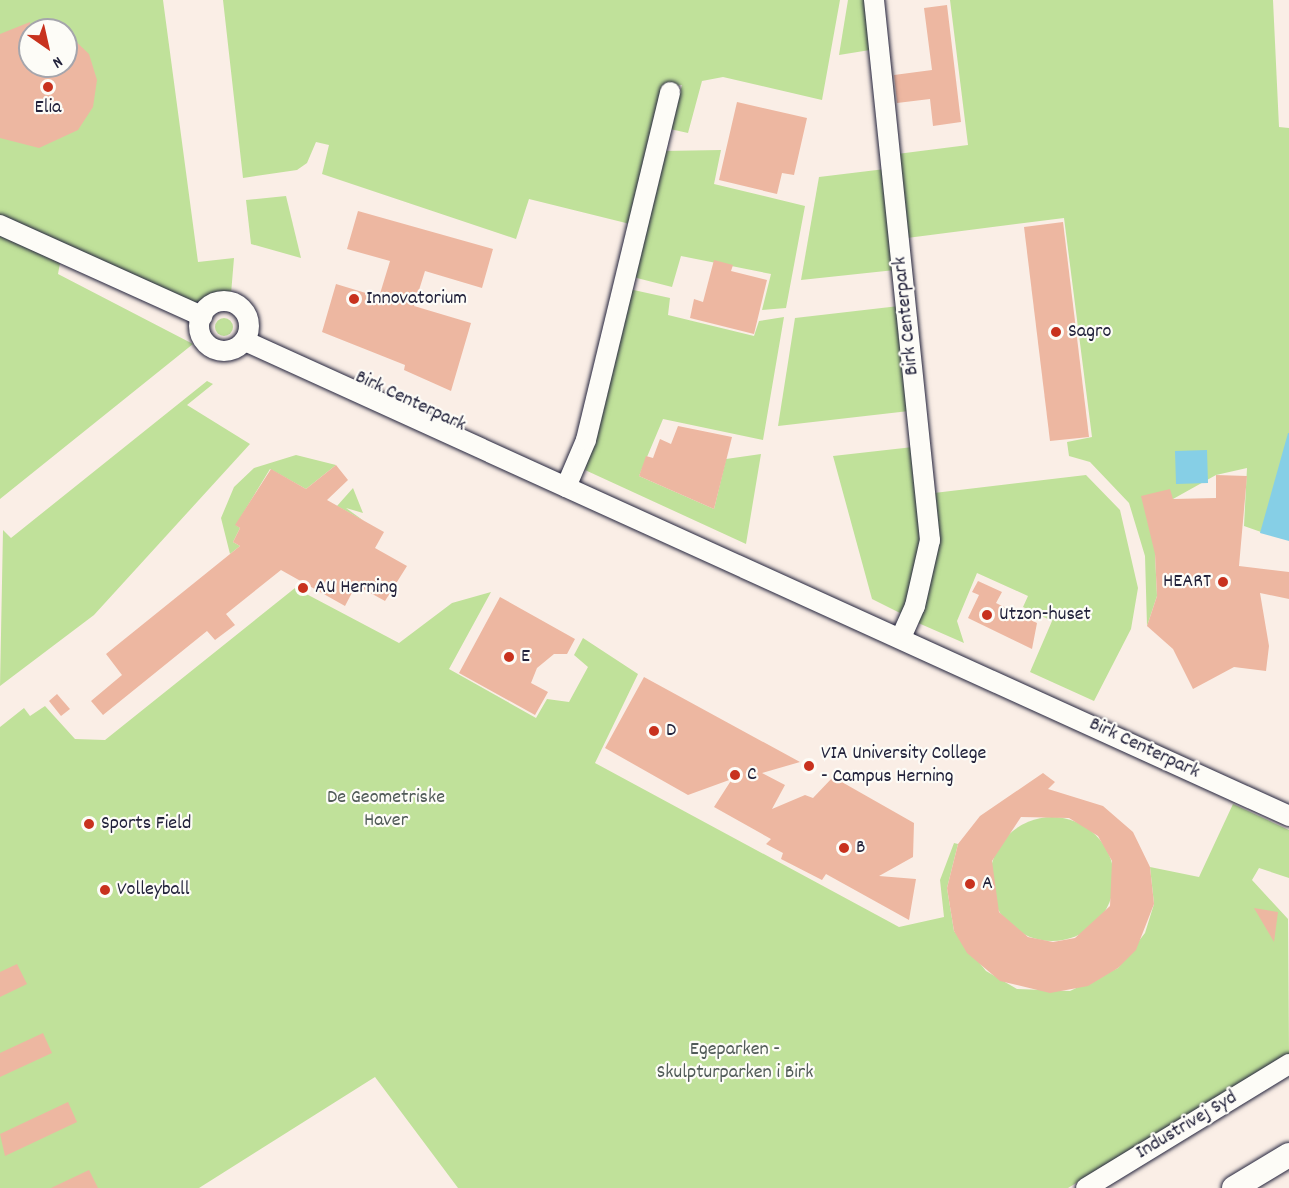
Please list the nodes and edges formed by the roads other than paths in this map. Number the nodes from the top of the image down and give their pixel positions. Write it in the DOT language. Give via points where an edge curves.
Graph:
graph roads {
  1 [pos="874,0"];
  2 [pos="670,92"];
  3 [pos="0,225"];
  4 [pos="202,316"];
  5 [pos="247,334"];
  6 [pos="568,481"];
  7 [pos="903,633"];
  8 [pos="1092,720"];
  9 [pos="1289,804"];
  10 [pos="1289,816"];
  11 [pos="1289,1064"];
  12 [pos="1289,1155"];
  13 [pos="1086,1188"];
  14 [pos="1234,1188"];
  1 -- 7 [label="street, Birk Centerpark" via="930,540"];
  2 -- 6 [label="street" via="586,440"];
  3 -- 4 [label="street"];
  4 -- 5 [label="street" via="208,307 229,302 245,312"];
  4 -- 5 [label="street" via="201,334 213,348 230,350"];
  5 -- 6 [label="street, Birk Centerpark"];
  6 -- 7 [label="street, Birk Centerpark"];
  7 -- 8 [label="street, Birk Centerpark"];
  8 -- 9 [label="street, Birk Centerpark"];
  8 -- 10 [label="street, Birk Centerpark"];
  11 -- 13 [label="street, Industrivej Syd"];
  12 -- 14 [label="main road"];
}
